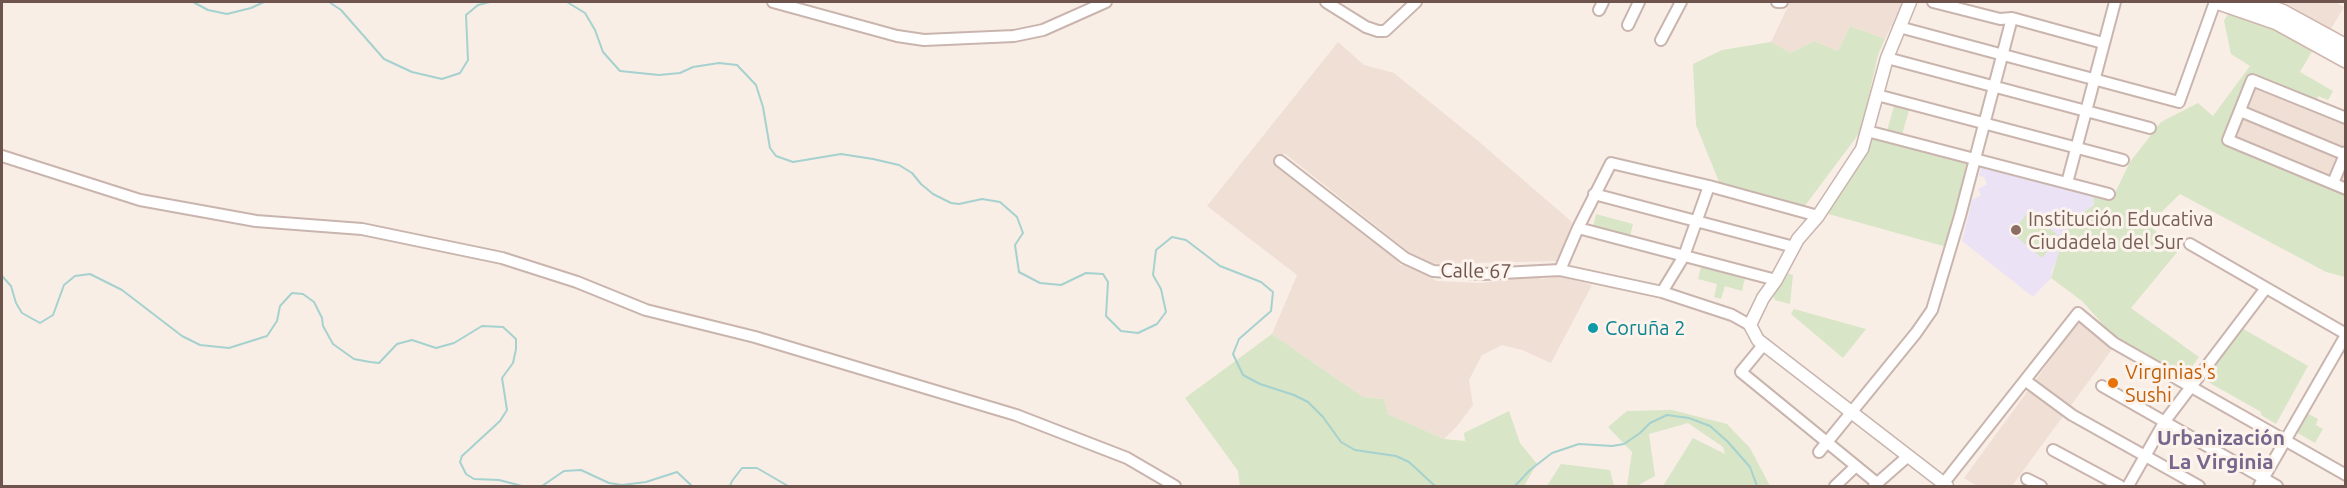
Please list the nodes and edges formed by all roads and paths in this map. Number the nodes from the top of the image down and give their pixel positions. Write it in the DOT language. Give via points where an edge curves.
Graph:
graph roads {
  1 [pos="773,2"];
  2 [pos="1106,2"];
  3 [pos="1326,2"];
  4 [pos="1416,2"];
  5 [pos="1639,2"];
  6 [pos="1681,2"];
  7 [pos="1777,2"];
  8 [pos="1782,2"];
  9 [pos="1910,2"];
  10 [pos="1933,2"];
  11 [pos="2115,2"];
  12 [pos="2217,2"];
  13 [pos="2253,2"];
  14 [pos="2012,18"];
  15 [pos="1628,26"];
  16 [pos="1899,27"];
  17 [pos="1661,40"];
  18 [pos="2103,43"];
  19 [pos="2346,47"];
  20 [pos="2002,54"];
  21 [pos="1887,58"];
  22 [pos="2346,60"];
  23 [pos="2094,78"];
  24 [pos="1994,86"];
  25 [pos="1877,95"];
  26 [pos="2085,111"];
  27 [pos="2240,111"];
  28 [pos="2346,118"];
  29 [pos="1984,123"];
  30 [pos="2150,128"];
  31 [pos="1867,130"];
  32 [pos="2076,147"];
  33 [pos="2345,154"];
  34 [pos="2,156"];
  35 [pos="1975,158"];
  36 [pos="2122,160"];
  37 [pos="1280,161"];
  38 [pos="2067,183"];
  39 [pos="2333,183"];
  40 [pos="1709,186"];
  41 [pos="2346,189"];
  42 [pos="1594,194"];
  43 [pos="2109,194"];
  44 [pos="1818,216"];
  45 [pos="1696,220"];
  46 [pos="1578,228"];
  47 [pos="2190,244"];
  48 [pos="1794,247"];
  49 [pos="1684,256"];
  50 [pos="1560,270"];
  51 [pos="1776,280"];
  52 [pos="2266,288"];
  53 [pos="1662,292"];
  54 [pos="1750,325"];
  55 [pos="2346,334"];
  56 [pos="1764,344"];
  57 [pos="2026,381"];
  58 [pos="2102,386"];
  59 [pos="2191,386"];
  60 [pos="1851,413"];
  61 [pos="2165,421"];
  62 [pos="1827,442"];
  63 [pos="2285,442"];
  64 [pos="2053,450"];
  65 [pos="1819,452"];
  66 [pos="2145,456"];
  67 [pos="1907,457"];
  68 [pos="1856,466"];
  69 [pos="2346,475"];
  70 [pos="2027,479"];
  71 [pos="2261,483"];
  72 [pos="1876,485"];
  73 [pos="1945,485"];
  74 [pos="1175,486"];
  75 [pos="1835,486"];
  76 [pos="2041,486"];
  77 [pos="2120,486"];
  78 [pos="2128,486"];
  79 [pos="2199,486"];
  80 [pos="2277,486"];
  1 -- 2 [label="street" via="924,40 1014,36 1043,30"];
  3 -- 4 [label="street" via="1366,27 1385,31"];
  5 -- 15 [label="street"];
  6 -- 17 [label="street"];
  7 -- 8 [label="street"];
  9 -- 16 [label="street"];
  10 -- 14 [label="street" via="2000,19"];
  11 -- 18 [label="street"];
  12 -- 22 [label="main road" via="2277,22"];
  12 -- 23 [label="street" via="2179,102"];
  13 -- 19 [label="main road" via="2282,12"];
  14 -- 18 [label="street"];
  14 -- 20 [label="street"];
  16 -- 20 [label="street"];
  16 -- 21 [label="street"];
  18 -- 23 [label="street"];
  20 -- 23 [label="street"];
  20 -- 24 [label="street"];
  21 -- 24 [label="street"];
  21 -- 25 [label="street"];
  23 -- 26 [label="street"];
  24 -- 26 [label="street"];
  24 -- 29 [label="street"];
  25 -- 29 [label="street"];
  25 -- 31 [label="street"];
  26 -- 30 [label="street"];
  26 -- 32 [label="street"];
  27 -- 28 [label="street" via="2252,80"];
  27 -- 33 [label="street"];
  27 -- 39 [label="street" via="2228,140"];
  29 -- 32 [label="street"];
  29 -- 35 [label="street"];
  31 -- 35 [label="street"];
  31 -- 44 [label="street" via="1862,149"];
  32 -- 36 [label="street"];
  32 -- 38 [label="street"];
  33 -- 39 [label="street"];
  34 -- 74 [label="street" via="140,200 256,221 362,229 502,258 646,310 755,337 1017,415 1126,458"];
  35 -- 38 [label="street"];
  35 -- 60 [label="street" via="1932,310"];
  37 -- 50 [label="street, Calle 67" via="1405,258 1433,272"];
  38 -- 43 [label="street"];
  39 -- 41 [label="street"];
  40 -- 42 [label="street" via="1611,163"];
  40 -- 44 [label="street"];
  40 -- 45 [label="street"];
  42 -- 45 [label="street"];
  42 -- 46 [label="street"];
  44 -- 48 [label="street"];
  45 -- 48 [label="street"];
  45 -- 49 [label="street"];
  46 -- 49 [label="street"];
  46 -- 50 [label="street"];
  47 -- 52 [label="street"];
  48 -- 51 [label="street"];
  49 -- 51 [label="street"];
  49 -- 53 [label="street"];
  50 -- 53 [label="street, Calle 67"];
  51 -- 54 [label="street"];
  52 -- 55 [label="street"];
  52 -- 59 [label="street"];
  53 -- 54 [label="street, Calle 67" via="1732,315"];
  54 -- 56 [label="street"];
  55 -- 63 [label="street"];
  56 -- 60 [label="street"];
  56 -- 62 [label="street" via="1741,372"];
  57 -- 59 [label="street" via="2078,313 2114,343"];
  57 -- 66 [label="street" via="2072,416"];
  57 -- 73 [label="street"];
  58 -- 61 [label="street"];
  59 -- 61 [label="street"];
  59 -- 63 [label="street"];
  60 -- 62 [label="street"];
  60 -- 67 [label="street"];
  61 -- 66 [label="street"];
  61 -- 71 [label="street"];
  62 -- 65 [label="street"];
  62 -- 68 [label="street"];
  63 -- 69 [label="street"];
  63 -- 71 [label="street"];
  64 -- 77 [label="street"];
  66 -- 78 [label="street"];
  66 -- 79 [label="street"];
  67 -- 72 [label="street"];
  67 -- 73 [label="street"];
  68 -- 72 [label="street"];
  68 -- 75 [label="street"];
  70 -- 76 [label="street"];
  71 -- 80 [label="street"];
}
